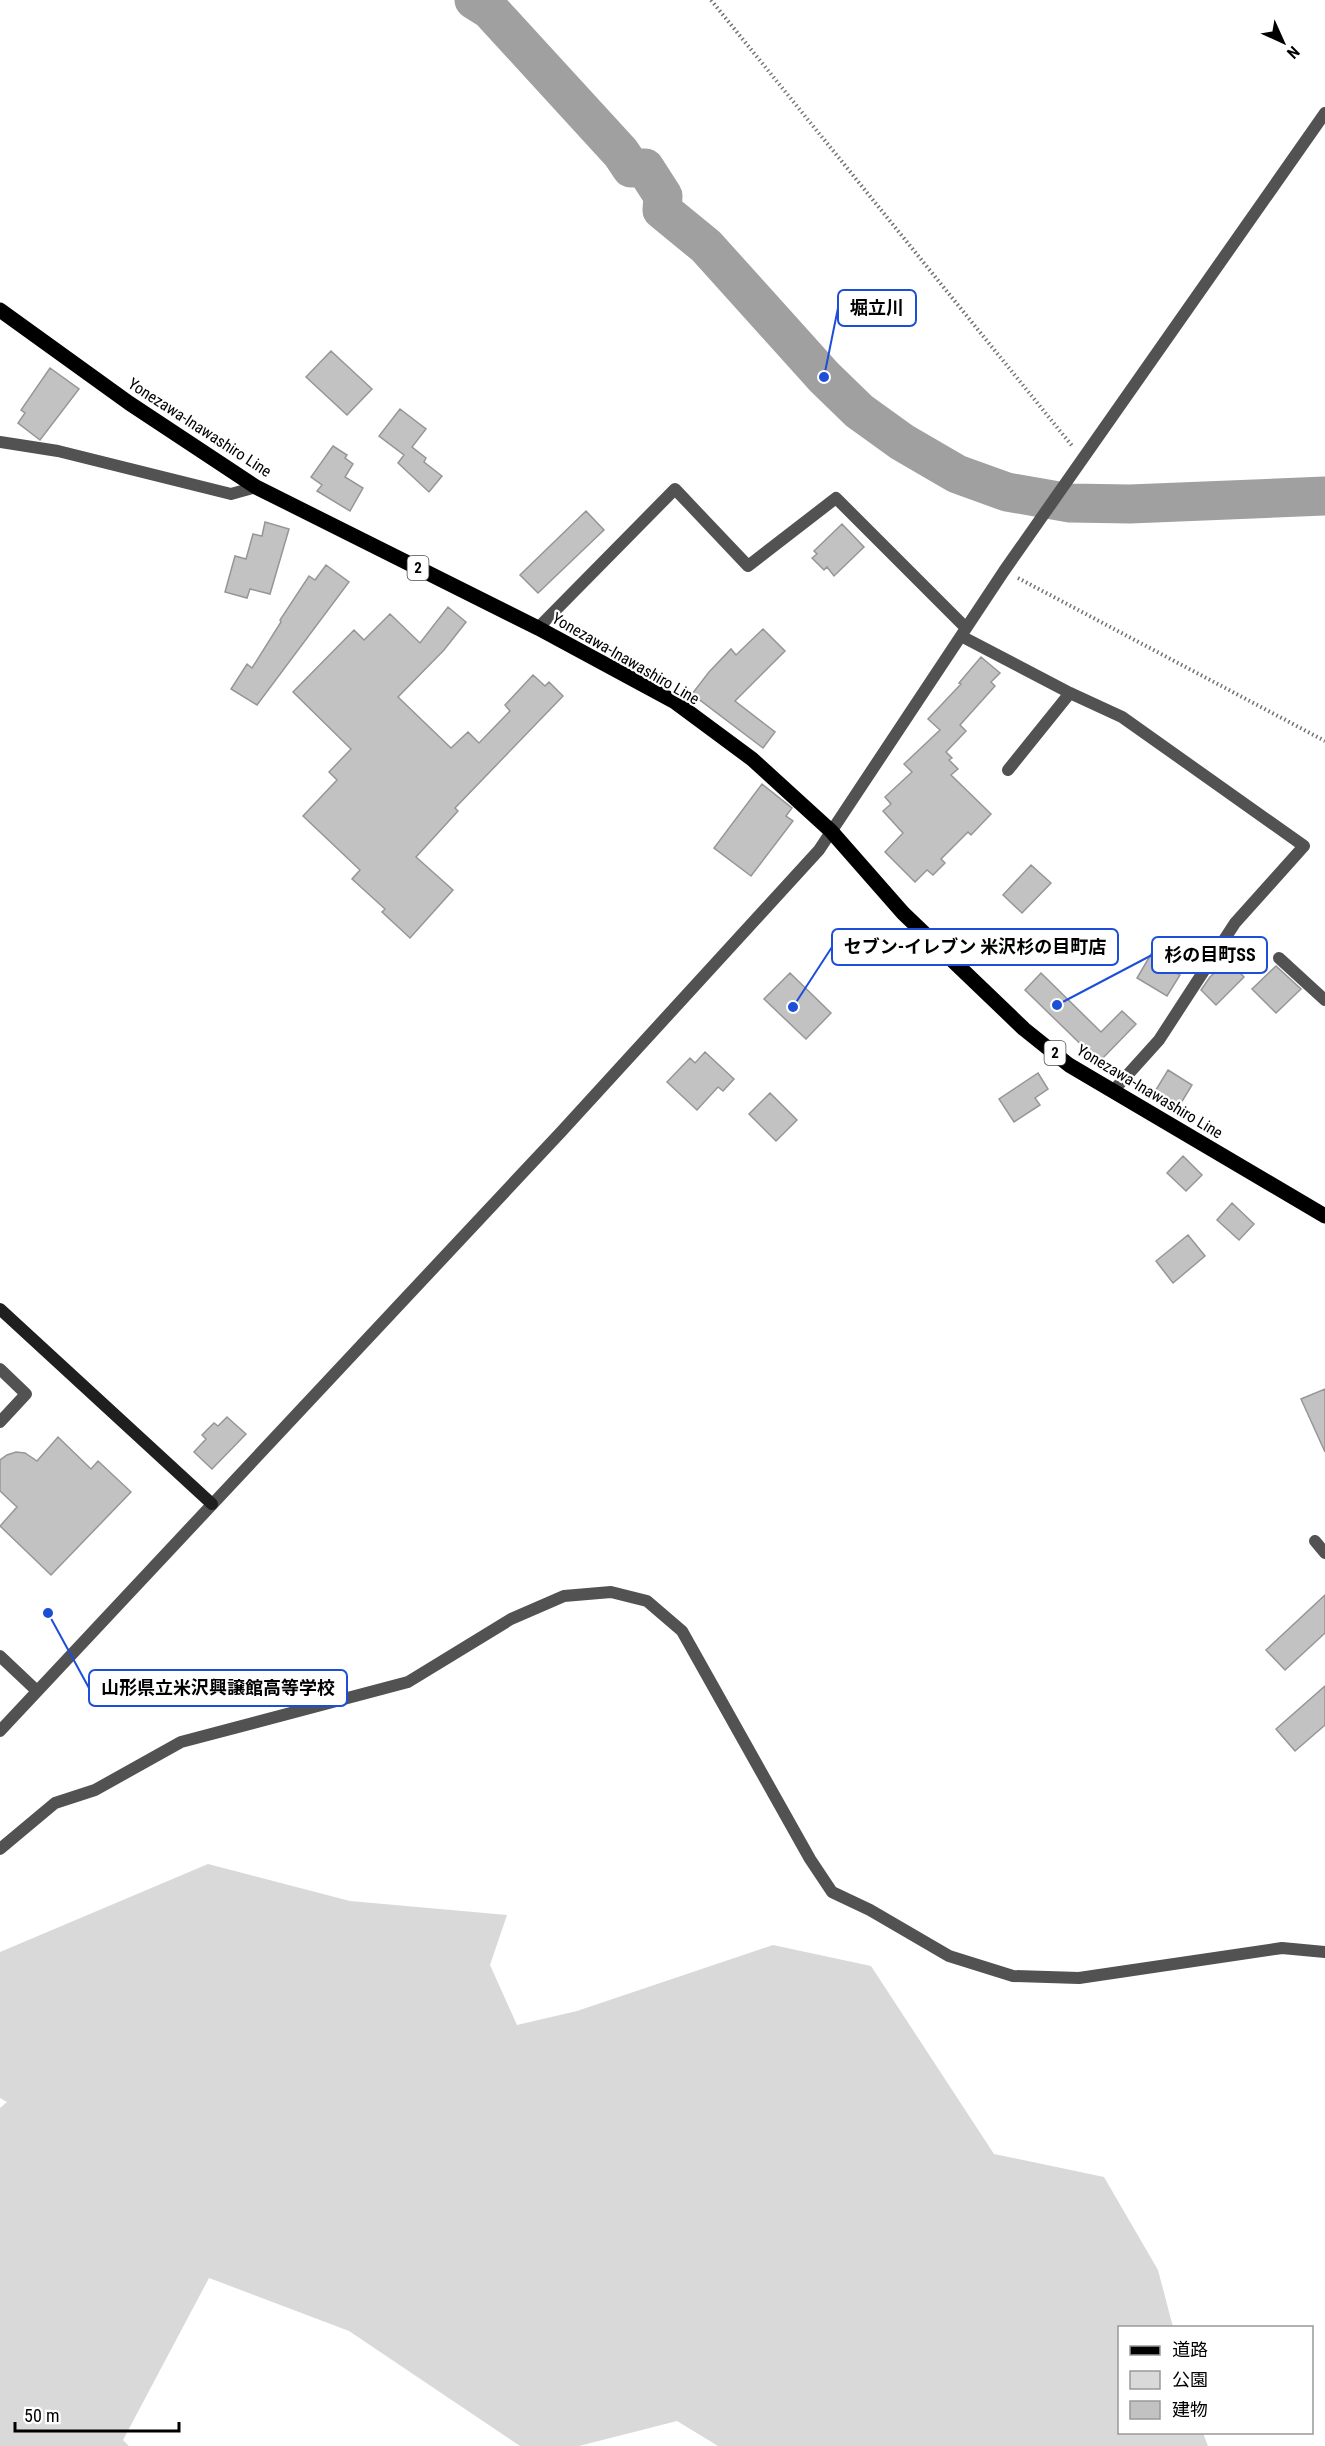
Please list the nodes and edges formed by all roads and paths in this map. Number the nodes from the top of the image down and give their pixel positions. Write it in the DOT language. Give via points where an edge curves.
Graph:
graph roads {
  1 [pos="711,0"];
  2 [pos="1325,113"];
  3 [pos="0,310"];
  4 [pos="0,442"];
  5 [pos="1082,458"];
  6 [pos="256,487"];
  7 [pos="1004,571"];
  8 [pos="538,628"];
  9 [pos="963,632"];
  10 [pos="1070,693"];
  11 [pos="1325,741"];
  12 [pos="1008,770"];
  13 [pos="831,831"];
  14 [pos="1279,958"];
  15 [pos="1325,1000"];
  16 [pos="1113,1091"];
  17 [pos="1325,1216"];
  18 [pos="0,1309"];
  19 [pos="0,1370"];
  20 [pos="0,1422"];
  21 [pos="212,1504"];
  22 [pos="1315,1542"];
  23 [pos="1325,1553"];
  24 [pos="0,1656"];
  25 [pos="37,1691"];
  26 [pos="0,1731"];
  27 [pos="0,1849"];
  28 [pos="1325,1952"];
  1 -- 5 [label="path"];
  2 -- 5 [label="street"];
  3 -- 6 [label="main road, Yonezawa-Inawashiro Line / 2" via="129,403"];
  4 -- 6 [label="street" via="58,451 231,494"];
  5 -- 7 [label="street"];
  6 -- 8 [label="main road, Yonezawa-Inawashiro Line / 2"];
  7 -- 9 [label="street"];
  7 -- 11 [label="path"];
  8 -- 9 [label="street" via="675,489 748,566 836,498"];
  8 -- 13 [label="main road, Yonezawa-Inawashiro Line / 2" via="675,702 752,759"];
  9 -- 10 [label="street"];
  9 -- 13 [label="street"];
  10 -- 12 [label="street"];
  10 -- 16 [label="street" via="1122,717 1304,846 1235,923 1159,1040"];
  13 -- 16 [label="main road, Yonezawa-Inawashiro Line / 2" via="903,913 1024,1029 1070,1065"];
  13 -- 21 [label="street" via="819,850 569,1124"];
  14 -- 15 [label="street"];
  16 -- 17 [label="main road, Yonezawa-Inawashiro Line / 2"];
  18 -- 21 [label="street"];
  19 -- 20 [label="street" via="26,1394"];
  21 -- 25 [label="street"];
  22 -- 23 [label="street"];
  24 -- 25 [label="street"];
  25 -- 26 [label="street"];
  27 -- 28 [label="street" via="55,1803 95,1790 181,1742 408,1682 511,1619 564,1596 611,1592 647,1601 682,1631 832,1892 949,1956 1013,1976 1079,1978 1282,1948"];
}
